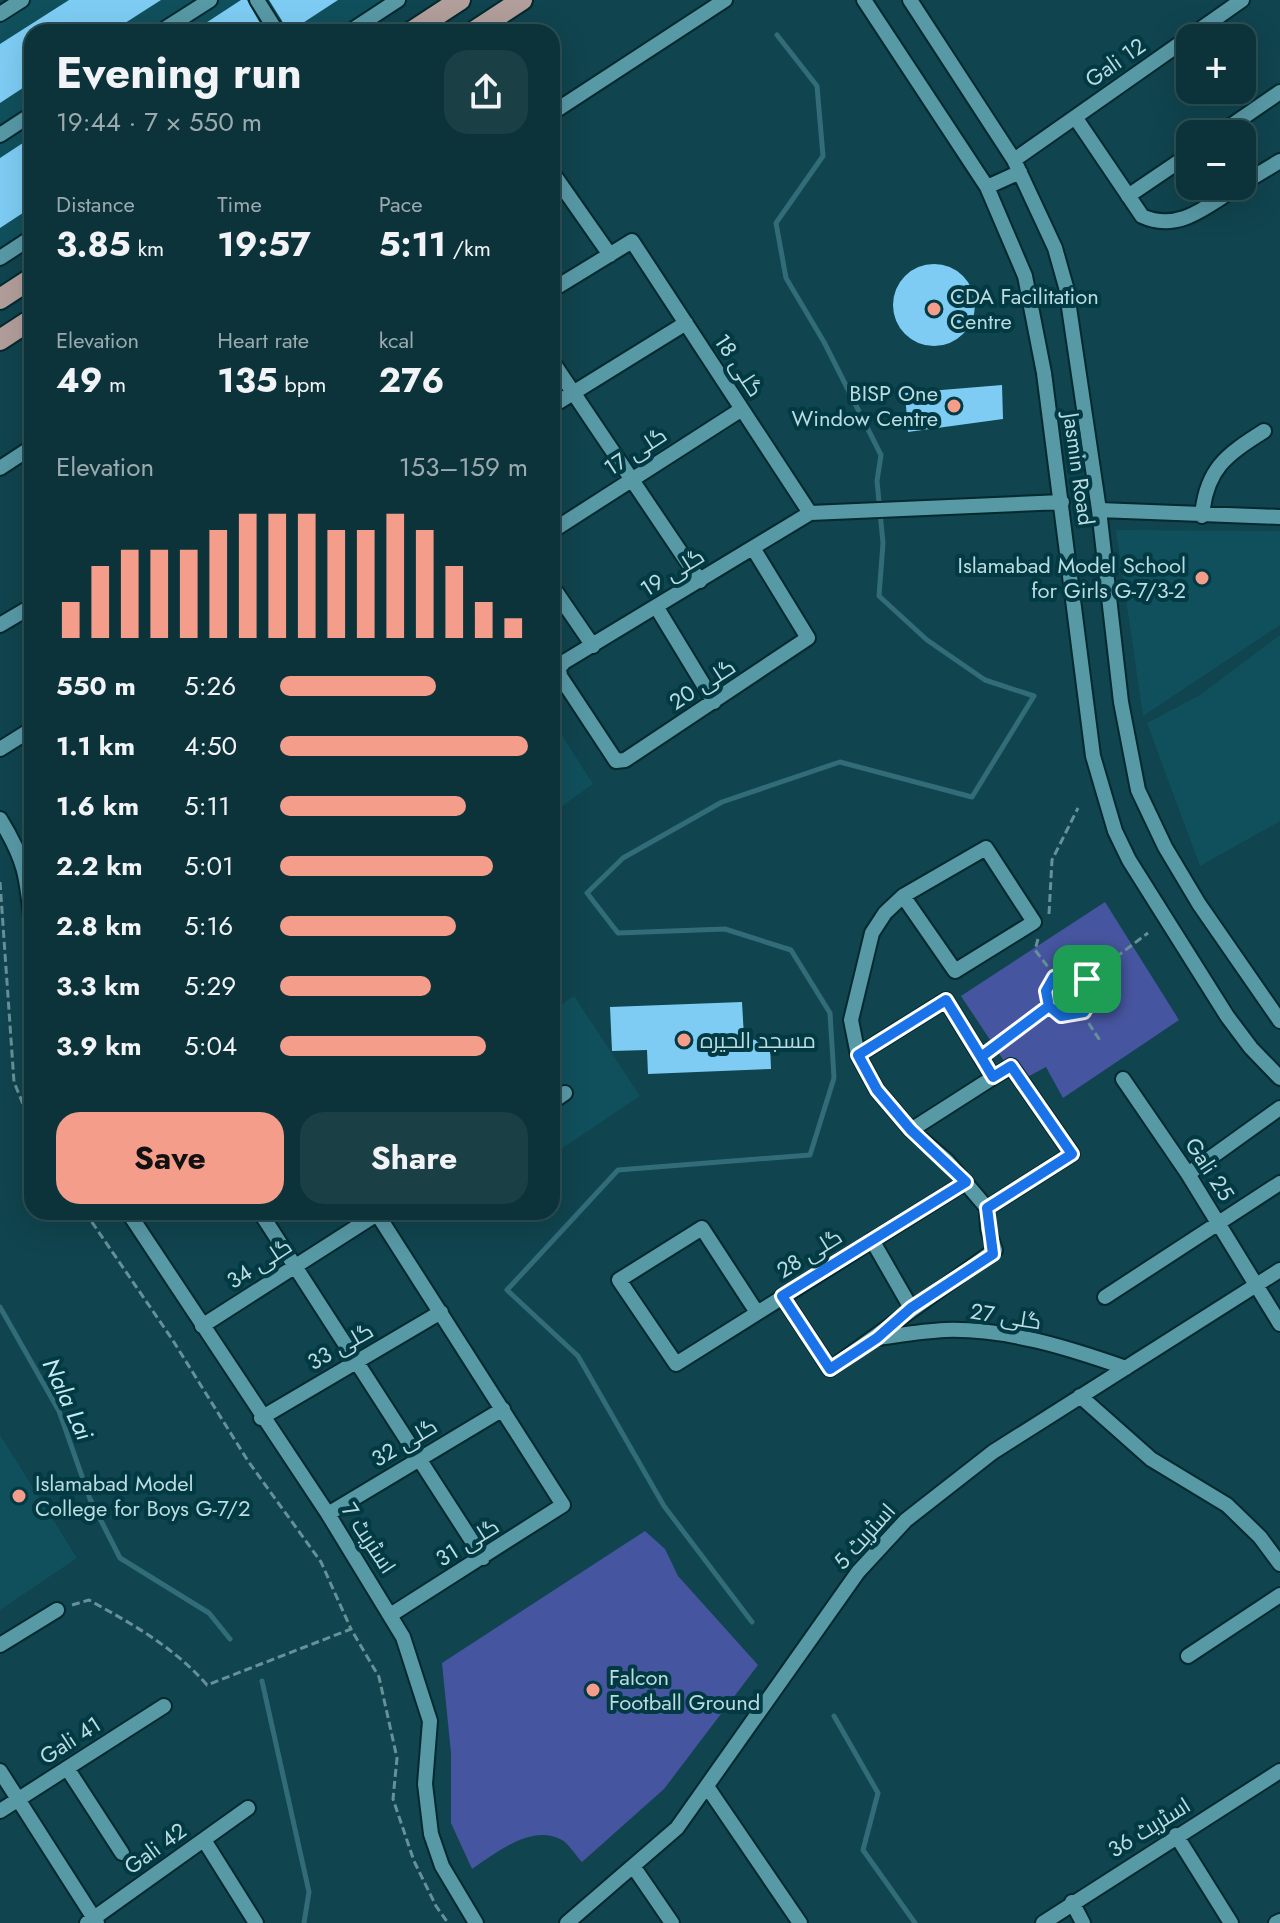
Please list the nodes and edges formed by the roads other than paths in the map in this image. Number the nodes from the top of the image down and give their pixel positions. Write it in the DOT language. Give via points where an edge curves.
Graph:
graph roads {
  1 [pos="22,0"];
  2 [pos="210,0"];
  3 [pos="257,0"];
  4 [pos="398,0"];
  5 [pos="460,0"];
  6 [pos="522,0"];
  7 [pos="725,0"];
  8 [pos="864,0"];
  9 [pos="910,0"];
  10 [pos="1242,0"];
  11 [pos="0,14"];
  12 [pos="172,24"];
  13 [pos="272,24"];
  14 [pos="361,24"];
  15 [pos="423,24"];
  16 [pos="485,24"];
  17 [pos="1280,92"];
  18 [pos="560,108"];
  19 [pos="1075,117"];
  20 [pos="24,119"];
  21 [pos="1239,120"];
  22 [pos="0,135"];
  23 [pos="1280,161"];
  24 [pos="1176,163"];
  25 [pos="1017,166"];
  26 [pos="1256,175"];
  27 [pos="560,183"];
  28 [pos="987,187"];
  29 [pos="1128,196"];
  30 [pos="1216,200"];
  31 [pos="24,242"];
  32 [pos="610,255"];
  33 [pos="0,258"];
  34 [pos="24,283"];
  35 [pos="560,285"];
  36 [pos="0,299"];
  37 [pos="686,323"];
  38 [pos="24,324"];
  39 [pos="0,340"];
  40 [pos="560,373"];
  41 [pos="573,393"];
  42 [pos="560,401"];
  43 [pos="742,409"];
  44 [pos="1264,431"];
  45 [pos="24,452"];
  46 [pos="0,468"];
  47 [pos="632,479"];
  48 [pos="1062,502"];
  49 [pos="1099,510"];
  50 [pos="810,513"];
  51 [pos="1202,516"];
  52 [pos="1280,517"];
  53 [pos="560,526"];
  54 [pos="753,548"];
  55 [pos="700,581"];
  56 [pos="560,598"];
  57 [pos="657,608"];
  58 [pos="24,611"];
  59 [pos="0,625"];
  60 [pos="593,646"];
  61 [pos="560,667"];
  62 [pos="560,676"];
  63 [pos="714,702"];
  64 [pos="24,734"];
  65 [pos="0,749"];
  66 [pos="616,761"];
  67 [pos="0,819"];
  68 [pos="24,859"];
  69 [pos="903,896"];
  70 [pos="1280,1021"];
  71 [pos="858,1055"];
  72 [pos="993,1077"];
  73 [pos="1280,1078"];
  74 [pos="1123,1079"];
  75 [pos="1280,1108"];
  76 [pos="911,1130"];
  77 [pos="1188,1174"];
  78 [pos="966,1182"];
  79 [pos="1280,1183"];
  80 [pos="987,1208"];
  81 [pos="138,1220"];
  82 [pos="265,1220"];
  83 [pos="366,1220"];
  84 [pos="383,1220"];
  85 [pos="1219,1223"];
  86 [pos="872,1240"];
  87 [pos="295,1266"];
  88 [pos="1280,1270"];
  89 [pos="1259,1284"];
  90 [pos="782,1296"];
  91 [pos="1105,1297"];
  92 [pos="911,1308"];
  93 [pos="756,1311"];
  94 [pos="441,1312"];
  95 [pos="1280,1324"];
  96 [pos="202,1326"];
  97 [pos="877,1338"];
  98 [pos="356,1362"];
  99 [pos="1126,1368"];
  100 [pos="1080,1396"];
  101 [pos="503,1409"];
  102 [pos="261,1418"];
  103 [pos="419,1459"];
  104 [pos="328,1514"];
  105 [pos="483,1558"];
  106 [pos="1280,1564"];
  107 [pos="1280,1595"];
  108 [pos="57,1610"];
  109 [pos="392,1614"];
  110 [pos="0,1645"];
  111 [pos="1188,1656"];
  112 [pos="164,1706"];
  113 [pos="67,1768"];
  114 [pos="0,1771"];
  115 [pos="1280,1771"];
  116 [pos="708,1788"];
  117 [pos="18,1800"];
  118 [pos="248,1808"];
  119 [pos="0,1811"];
  120 [pos="1176,1835"];
  121 [pos="204,1840"];
  122 [pos="122,1853"];
  123 [pos="633,1866"];
  124 [pos="1072,1902"];
  125 [pos="93,1921"];
  126 [pos="256,1923"];
  127 [pos="476,1923"];
  128 [pos="567,1923"];
  129 [pos="672,1923"];
  130 [pos="800,1923"];
  131 [pos="1043,1923"];
  132 [pos="1083,1923"];
  133 [pos="1231,1923"];
  1 -- 11 [label="street"];
  2 -- 12 [label="street"];
  3 -- 13 [label="street"];
  4 -- 14 [label="street"];
  5 -- 15 [label="main road"];
  6 -- 16 [label="main road"];
  7 -- 18 [label="street"];
  8 -- 28 [label="street, Jasmin Road"];
  9 -- 25 [label="street, Jasmin Road"];
  10 -- 19 [label="street, Gali 12"];
  17 -- 21 [label="street"];
  19 -- 25 [label="street, Gali 12"];
  19 -- 29 [label="street"];
  20 -- 22 [label="street"];
  23 -- 26 [label="street"];
  24 -- 29 [label="street"];
  25 -- 28 [label="street, Gali 12"];
  25 -- 49 [label="street, Jasmin Road" via="1055,248 1066,287"];
  27 -- 32 [label="street"];
  28 -- 48 [label="street, Jasmin Road" via="1025,276"];
  29 -- 30 [label="street" via="1142,216 1159,224 1185,220"];
  31 -- 33 [label="street"];
  32 -- 35 [label="street"];
  32 -- 37 [label="street, گلی 18" via="632,241"];
  34 -- 36 [label="main road"];
  37 -- 41 [label="street"];
  37 -- 43 [label="street, گلی 18"];
  38 -- 39 [label="main road"];
  40 -- 41 [label="street"];
  41 -- 42 [label="street"];
  41 -- 47 [label="street"];
  43 -- 47 [label="street, گلی 17"];
  43 -- 50 [label="street, گلی 18"];
  44 -- 51 [label="street" via="1219,466 1205,486"];
  45 -- 46 [label="street"];
  47 -- 53 [label="street, گلی 17"];
  47 -- 55 [label="street"];
  48 -- 50 [label="street"];
  48 -- 73 [label="street, Jasmin Road" via="1093,756 1115,831 1227,1016"];
  49 -- 51 [label="street"];
  49 -- 70 [label="street, Jasmin Road" via="1121,702 1138,790 1199,904"];
  50 -- 54 [label="street, گلی 19"];
  51 -- 52 [label="street"];
  54 -- 55 [label="street, گلی 19"];
  54 -- 63 [label="street, گلی 20" via="808,638"];
  55 -- 57 [label="street, گلی 19"];
  56 -- 60 [label="street"];
  57 -- 60 [label="street, گلی 19"];
  57 -- 63 [label="street"];
  58 -- 59 [label="street"];
  60 -- 61 [label="street, گلی 19"];
  62 -- 66 [label="street, گلی 19"];
  63 -- 66 [label="street, گلی 20"];
  64 -- 65 [label="street"];
  67 -- 68 [label="street"];
  69 -- 69 [label="street" via="986,848 1034,922 955,971"];
  69 -- 71 [label="street" via="872,933 851,1020"];
  71 -- 72 [label="street" via="946,1000"];
  71 -- 76 [label="street" via="877,1090"];
  72 -- 76 [label="street"];
  72 -- 80 [label="street" via="1011,1066 1072,1154"];
  74 -- 77 [label="street, Gali 25"];
  75 -- 77 [label="street"];
  76 -- 78 [label="street"];
  77 -- 85 [label="street, Gali 25"];
  78 -- 80 [label="street"];
  78 -- 86 [label="street, گلی 28"];
  79 -- 85 [label="street"];
  80 -- 92 [label="street, گلی 27" via="993,1254"];
  81 -- 96 [label="street, اسٹریٹ 7"];
  82 -- 87 [label="street"];
  83 -- 87 [label="street, گلی 34"];
  84 -- 94 [label="street"];
  85 -- 89 [label="street, Gali 25"];
  85 -- 91 [label="street"];
  86 -- 90 [label="street, گلی 28"];
  86 -- 92 [label="street"];
  87 -- 96 [label="street, گلی 34"];
  87 -- 98 [label="street"];
  88 -- 89 [label="street, اسٹریٹ 5"];
  89 -- 95 [label="street, Gali 25"];
  89 -- 99 [label="street, اسٹریٹ 5"];
  90 -- 93 [label="street, گلی 28"];
  90 -- 97 [label="street, گلی 27" via="830,1369"];
  92 -- 97 [label="street, گلی 27"];
  93 -- 93 [label="street, گلی 28" via="702,1228 619,1280 676,1364"];
  94 -- 98 [label="street, گلی 33"];
  94 -- 101 [label="street"];
  96 -- 102 [label="street, اسٹریٹ 7"];
  97 -- 99 [label="street, گلی 27" via="945,1330 982,1332"];
  98 -- 102 [label="street, گلی 33"];
  98 -- 103 [label="street"];
  99 -- 100 [label="street, اسٹریٹ 5"];
  100 -- 106 [label="street" via="1151,1459 1227,1505"];
  100 -- 116 [label="street, اسٹریٹ 5" via="993,1452 880,1546"];
  101 -- 103 [label="street, گلی 32"];
  101 -- 105 [label="street, گلی 31" via="563,1505"];
  102 -- 104 [label="street, اسٹریٹ 7"];
  103 -- 104 [label="street, گلی 32"];
  103 -- 105 [label="street"];
  104 -- 109 [label="street, اسٹریٹ 7"];
  105 -- 109 [label="street, گلی 31"];
  107 -- 111 [label="street"];
  108 -- 110 [label="street"];
  109 -- 127 [label="street, اسٹریٹ 7" via="415,1665 430,1721 425,1784 431,1834 442,1866"];
  112 -- 113 [label="street, Gali 41"];
  113 -- 117 [label="street, Gali 41"];
  113 -- 122 [label="street"];
  114 -- 117 [label="street"];
  115 -- 120 [label="street, اسٹریٹ 36"];
  116 -- 123 [label="street, اسٹریٹ 5" via="677,1828"];
  116 -- 130 [label="street"];
  117 -- 119 [label="street, Gali 41"];
  117 -- 125 [label="street"];
  118 -- 121 [label="street, Gali 42"];
  120 -- 124 [label="street, اسٹریٹ 36"];
  120 -- 133 [label="street"];
  121 -- 125 [label="street, Gali 42"];
  121 -- 126 [label="street"];
  123 -- 128 [label="street, اسٹریٹ 5"];
  123 -- 129 [label="street"];
  124 -- 131 [label="street, اسٹریٹ 36"];
  124 -- 132 [label="street"];
}
